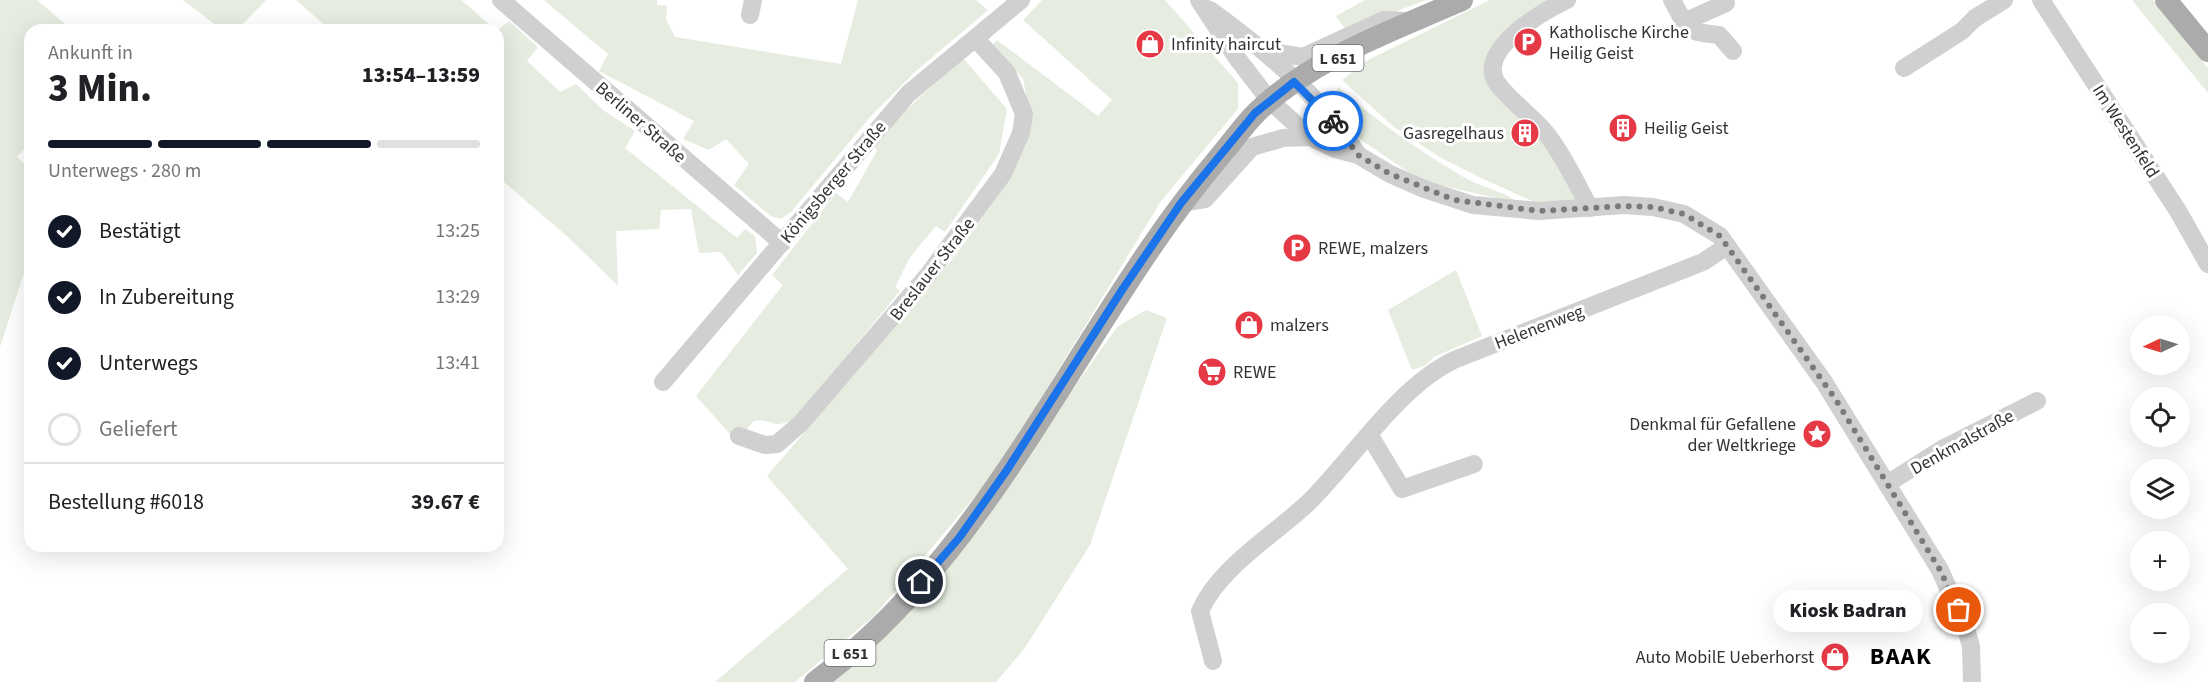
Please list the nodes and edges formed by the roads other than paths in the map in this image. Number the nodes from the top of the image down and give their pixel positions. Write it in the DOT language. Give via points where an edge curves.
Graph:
graph roads {
  1 [pos="501,0"];
  2 [pos="1021,0"];
  3 [pos="1462,0"];
  4 [pos="1567,0"];
  5 [pos="1672,0"];
  6 [pos="2004,0"];
  7 [pos="2041,0"];
  8 [pos="2166,0"];
  9 [pos="1201,2"];
  10 [pos="1726,3"];
  11 [pos="1414,21"];
  12 [pos="1684,22"];
  13 [pos="976,39"];
  14 [pos="1266,51"];
  15 [pos="1733,51"];
  16 [pos="2208,51"];
  17 [pos="1904,68"];
  18 [pos="1294,82"];
  19 [pos="1270,101"];
  20 [pos="1310,137"];
  21 [pos="1358,155"];
  22 [pos="1181,203"];
  23 [pos="1590,207"];
  24 [pos="782,243"];
  25 [pos="1727,246"];
  26 [pos="2208,264"];
  27 [pos="663,382"];
  28 [pos="2037,401"];
  29 [pos="739,436"];
  30 [pos="1370,436"];
  31 [pos="1474,464"];
  32 [pos="1887,484"];
  33 [pos="1213,662"];
  34 [pos="815,682"];
  35 [pos="1972,682"];
  1 -- 24 [label="street, Berliner Straße"];
  2 -- 13 [label="street, Königsberger Straße"];
  3 -- 11 [label="main road, L 651"];
  4 -- 23 [label="street" via="1516,32 1502,46 1493,64 1496,81 1546,133"];
  5 -- 12 [label="street"];
  6 -- 17 [label="street"];
  7 -- 26 [label="street, Im Westenfeld"];
  8 -- 16 [label="main road"];
  9 -- 14 [label="street"];
  9 -- 19 [label="street"];
  10 -- 12 [label="street"];
  11 -- 14 [label="street" via="1384,20 1303,57"];
  11 -- 18 [label="main road, L 651"];
  12 -- 15 [label="street" via="1695,33 1719,35"];
  13 -- 24 [label="street, Königsberger Straße" via="908,94"];
  13 -- 29 [label="street, Breslauer Straße" via="1007,73 1023,110 1021,133 1003,174 922,283 801,423 777,444 765,445"];
  14 -- 18 [label="street"];
  18 -- 19 [label="main road, L 651"];
  18 -- 21 [label="street" via="1334,123"];
  19 -- 20 [label="street"];
  19 -- 22 [label="main road, L 651" via="1255,113"];
  20 -- 21 [label="street"];
  20 -- 22 [label="street" via="1283,138 1252,147 1204,200"];
  21 -- 23 [label="street" via="1398,178 1473,205 1539,211"];
  22 -- 34 [label="main road, L 651" via="959,538 883,622"];
  23 -- 25 [label="street" via="1674,211 1704,224"];
  24 -- 27 [label="street, Königsberger Straße"];
  25 -- 30 [label="street, Helenenweg" via="1703,262 1439,367 1406,395"];
  25 -- 32 [label="street" via="1821,377"];
  28 -- 32 [label="street, Denkmalstraße" via="1942,449"];
  30 -- 31 [label="street" via="1402,489"];
  30 -- 33 [label="street, Helenenweg" via="1298,512 1208,594 1200,611"];
  32 -- 35 [label="street" via="1940,570 1965,626 1971,646"];
}
